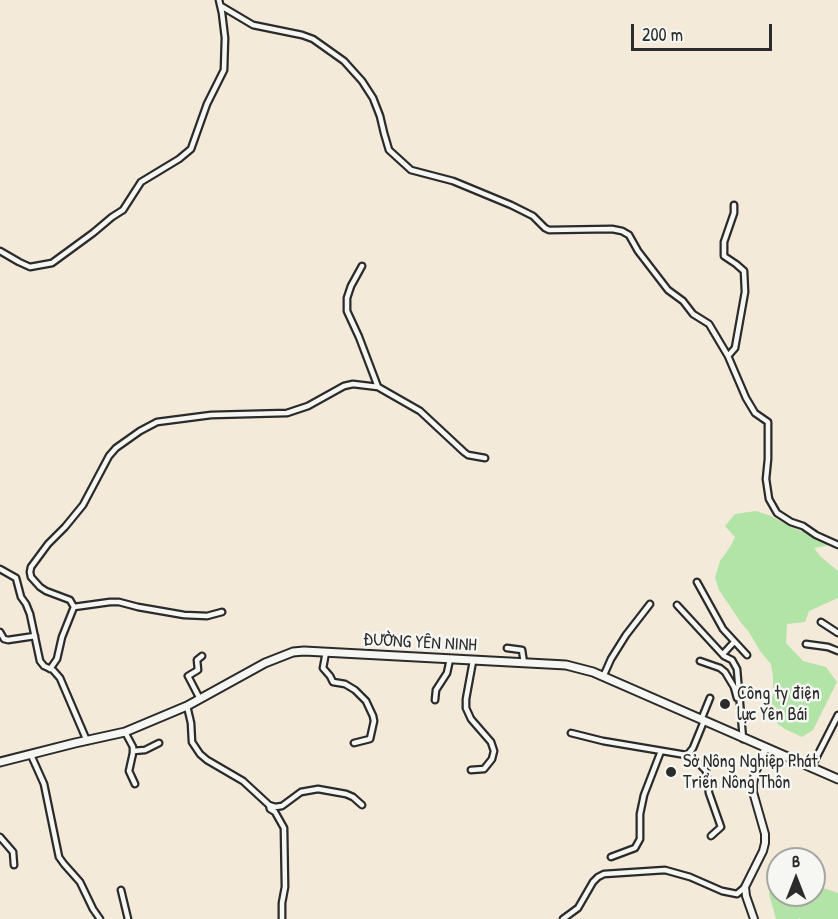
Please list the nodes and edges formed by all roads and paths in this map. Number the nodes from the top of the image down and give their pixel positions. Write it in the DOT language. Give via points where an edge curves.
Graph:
graph roads {
  1 [pos="220,3"];
  2 [pos="734,205"];
  3 [pos="0,251"];
  4 [pos="362,266"];
  5 [pos="728,356"];
  6 [pos="378,387"];
  7 [pos="485,458"];
  8 [pos="838,545"];
  9 [pos="0,569"];
  10 [pos="697,582"];
  11 [pos="650,604"];
  12 [pos="676,605"];
  13 [pos="74,607"];
  14 [pos="222,612"];
  15 [pos="821,622"];
  16 [pos="0,632"];
  17 [pos="838,633"];
  18 [pos="34,636"];
  19 [pos="734,642"];
  20 [pos="806,644"];
  21 [pos="507,648"];
  22 [pos="838,651"];
  23 [pos="326,652"];
  24 [pos="723,654"];
  25 [pos="747,655"];
  26 [pos="202,656"];
  27 [pos="450,659"];
  28 [pos="473,661"];
  29 [pos="700,661"];
  30 [pos="524,663"];
  31 [pos="50,669"];
  32 [pos="603,677"];
  33 [pos="710,698"];
  34 [pos="200,699"];
  35 [pos="435,700"];
  36 [pos="187,706"];
  37 [pos="741,710"];
  38 [pos="838,715"];
  39 [pos="702,721"];
  40 [pos="125,732"];
  41 [pos="571,733"];
  42 [pos="743,738"];
  43 [pos="87,741"];
  44 [pos="354,742"];
  45 [pos="159,743"];
  46 [pos="765,749"];
  47 [pos="133,751"];
  48 [pos="661,751"];
  49 [pos="689,753"];
  50 [pos="31,755"];
  51 [pos="0,762"];
  52 [pos="811,768"];
  53 [pos="471,770"];
  54 [pos="838,779"];
  55 [pos="135,784"];
  56 [pos="269,805"];
  57 [pos="362,805"];
  58 [pos="711,836"];
  59 [pos="0,837"];
  60 [pos="611,857"];
  61 [pos="14,865"];
  62 [pos="745,887"];
  63 [pos="121,890"];
  64 [pos="100,919"];
  65 [pos="128,919"];
  66 [pos="282,919"];
  67 [pos="563,919"];
  68 [pos="754,919"];
  1 -- 3 [label="street" via="224,70 191,149 139,184 123,210 57,260 30,267"];
  1 -- 5 [label="street" via="253,25 313,39 344,61 363,81 375,104 389,150 411,170 453,181 511,205 549,230 612,229 625,233 668,290 709,324"];
  2 -- 5 [label="street" via="724,256 744,271 745,292 735,348"];
  4 -- 6 [label="street" via="347,298 347,311"];
  5 -- 8 [label="street" via="754,413 768,423 766,480 777,513"];
  6 -- 7 [label="street" via="420,411 468,455"];
  6 -- 13 [label="street" via="344,386 292,412 220,414 157,422 116,448 83,505 31,567 31,577 40,587 70,600"];
  9 -- 18 [label="street" via="16,578"];
  10 -- 19 [label="street"];
  11 -- 32 [label="street" via="611,658"];
  12 -- 24 [label="street"];
  13 -- 14 [label="street" via="119,602 184,615"];
  13 -- 31 [label="street"];
  15 -- 17 [label="street"];
  16 -- 18 [label="street" via="8,640"];
  18 -- 31 [label="street" via="41,663"];
  19 -- 24 [label="street"];
  19 -- 25 [label="street"];
  20 -- 22 [label="street"];
  21 -- 30 [label="street" via="522,650"];
  23 -- 27 [label="main road, ĐƯỜNG YÊN NINH"];
  23 -- 34 [label="main road, ĐƯỜNG YÊN NINH" via="292,652"];
  23 -- 44 [label="street" via="323,668 333,682 355,690 373,716 370,739"];
  24 -- 37 [label="street" via="737,669"];
  26 -- 34 [label="street" via="198,658 198,670 188,676"];
  27 -- 28 [label="main road, ĐƯỜNG YÊN NINH"];
  27 -- 35 [label="street"];
  28 -- 30 [label="main road, ĐƯỜNG YÊN NINH"];
  28 -- 53 [label="street" via="466,708 494,751 484,770"];
  29 -- 37 [label="street" via="724,672 734,687"];
  30 -- 32 [label="main road, ĐƯỜNG YÊN NINH" via="566,665"];
  31 -- 43 [label="street" via="60,678"];
  32 -- 39 [label="main road, ĐƯỜNG YÊN NINH"];
  33 -- 39 [label="street"];
  34 -- 36 [label="main road, ĐƯỜNG YÊN NINH"];
  36 -- 40 [label="main road, ĐƯỜNG YÊN NINH"];
  36 -- 56 [label="street" via="192,742 200,754 243,781"];
  37 -- 42 [label="street"];
  38 -- 52 [label="street"];
  39 -- 42 [label="main road, ĐƯỜNG YÊN NINH"];
  39 -- 49 [label="street"];
  40 -- 43 [label="main road, ĐƯỜNG YÊN NINH"];
  40 -- 47 [label="street"];
  41 -- 48 [label="street"];
  42 -- 46 [label="main road, ĐƯỜNG YÊN NINH"];
  43 -- 50 [label="main road, ĐƯỜNG YÊN NINH"];
  45 -- 47 [label="street"];
  46 -- 52 [label="main road, ĐƯỜNG YÊN NINH"];
  46 -- 62 [label="street" via="753,784 765,843"];
  47 -- 55 [label="street" via="129,771"];
  48 -- 49 [label="street"];
  48 -- 60 [label="street" via="644,795 640,839 635,848"];
  49 -- 58 [label="street" via="706,771 721,826"];
  50 -- 51 [label="main road, ĐƯỜNG YÊN NINH"];
  50 -- 64 [label="street" via="44,784 59,857 82,885"];
  52 -- 54 [label="main road, ĐƯỜNG YÊN NINH"];
  56 -- 57 [label="street" via="280,807 302,792 318,789 346,794"];
  56 -- 66 [label="street" via="284,828"];
  59 -- 61 [label="street" via="13,852"];
  62 -- 67 [label="street" via="737,894 722,891 665,870 604,874 593,882 578,908"];
  62 -- 68 [label="street"];
  63 -- 65 [label="street"];
}
